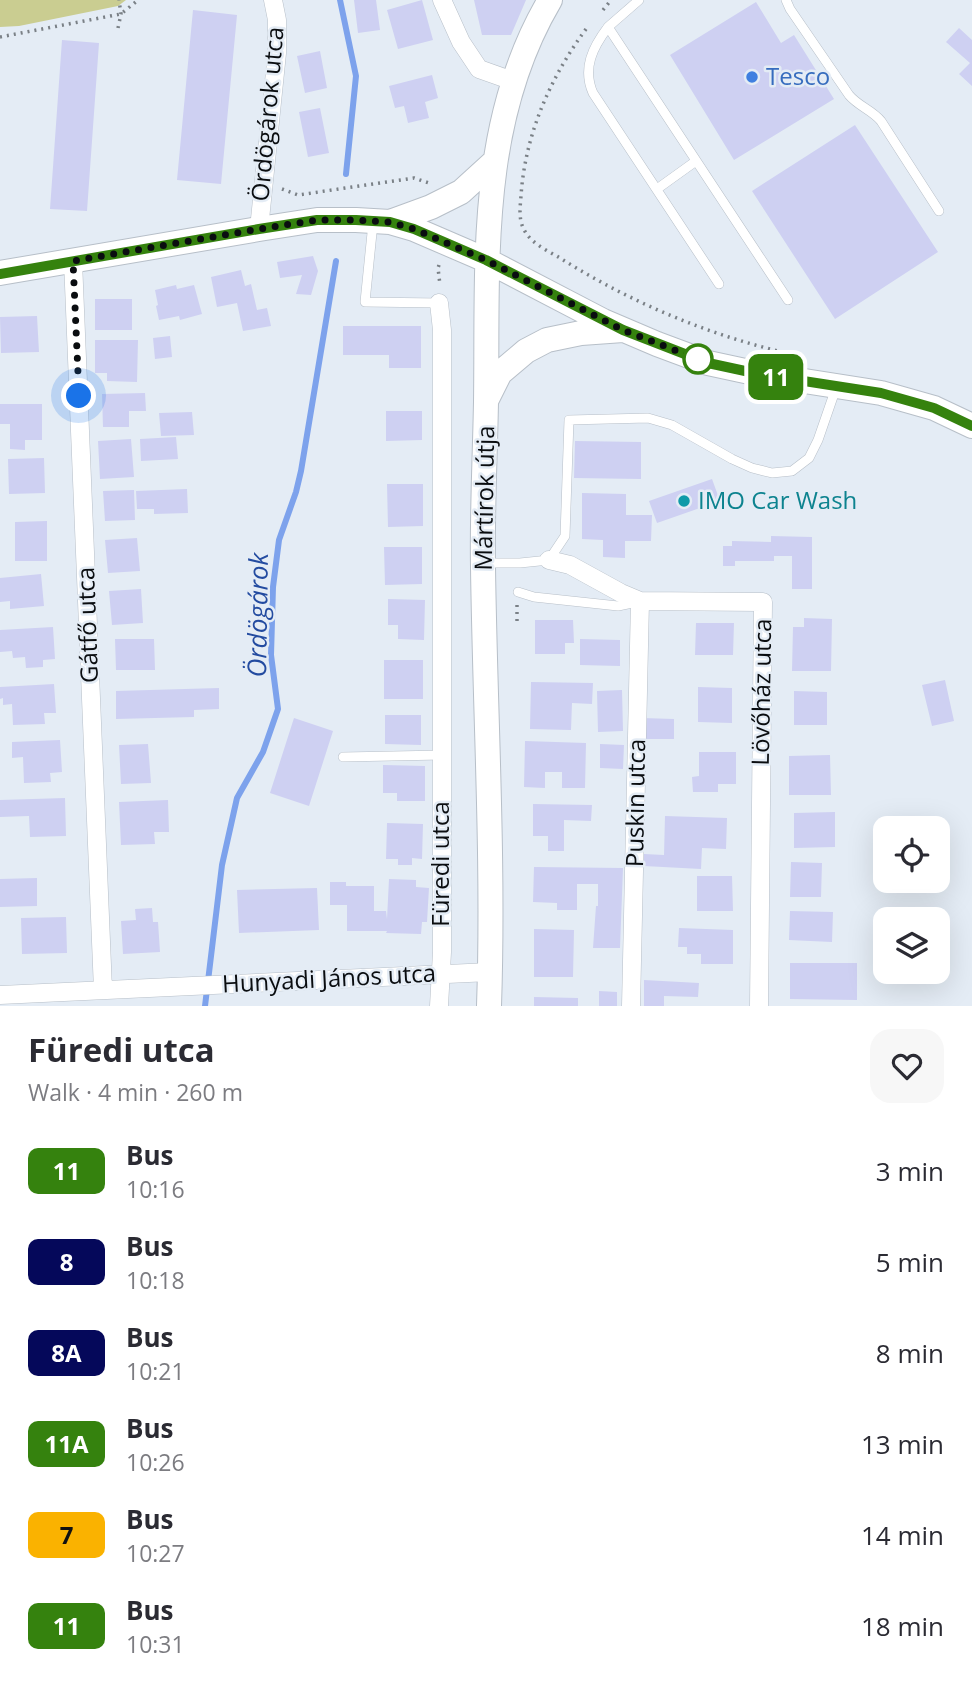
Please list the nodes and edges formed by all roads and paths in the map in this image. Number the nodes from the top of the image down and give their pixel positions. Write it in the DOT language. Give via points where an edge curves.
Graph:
graph roads {
  1 [pos="119,0"];
  2 [pos="138,0"];
  3 [pos="273,0"];
  4 [pos="442,0"];
  5 [pos="550,0"];
  6 [pos="611,0"];
  7 [pos="639,0"];
  8 [pos="786,0"];
  9 [pos="602,11"];
  10 [pos="121,14"];
  11 [pos="593,21"];
  12 [pos="608,27"];
  13 [pos="118,28"];
  14 [pos="0,37"];
  15 [pos="513,81"];
  16 [pos="495,161"];
  17 [pos="696,161"];
  18 [pos="263,183"];
  19 [pos="657,189"];
  20 [pos="450,197"];
  21 [pos="939,211"];
  22 [pos="373,221"];
  23 [pos="259,229"];
  24 [pos="486,260"];
  25 [pos="73,261"];
  26 [pos="438,268"];
  27 [pos="0,274"];
  28 [pos="719,284"];
  29 [pos="440,296"];
  30 [pos="788,300"];
  31 [pos="623,330"];
  32 [pos="792,355"];
  33 [pos="837,386"];
  34 [pos="486,401"];
  35 [pos="972,426"];
  36 [pos="549,560"];
  37 [pos="483,563"];
  38 [pos="518,592"];
  39 [pos="640,601"];
  40 [pos="442,754"];
  41 [pos="343,757"];
  42 [pos="490,972"];
  43 [pos="442,974"];
  44 [pos="103,990"];
  45 [pos="0,995"];
  46 [pos="439,1006"];
  47 [pos="489,1006"];
  48 [pos="631,1006"];
  49 [pos="759,1006"];
  1 -- 10 [label="path"];
  2 -- 10 [label="path"];
  3 -- 18 [label="street, Ördögárok utca" via="277,53"];
  4 -- 15 [label="street" via="461,42 480,69"];
  5 -- 15 [label="street, Mártírok útja"];
  6 -- 9 [label="path"];
  7 -- 12 [label="lane"];
  8 -- 21 [label="lane" via="849,95 881,121"];
  10 -- 13 [label="path"];
  10 -- 14 [label="path"];
  11 -- 32 [label="path" via="548,92 528,147 520,218 525,232 582,272 643,303 723,335"];
  12 -- 17 [label="lane"];
  12 -- 19 [label="lane" via="591,57 590,86"];
  15 -- 16 [label="street, Mártírok útja"];
  16 -- 20 [label="street"];
  16 -- 24 [label="street, Mártírok útja"];
  17 -- 19 [label="lane"];
  17 -- 30 [label="lane"];
  18 -- 20 [label="path" via="298,195 414,178 432,183"];
  18 -- 23 [label="street, Ördögárok utca"];
  19 -- 28 [label="lane"];
  20 -- 22 [label="street" via="431,207"];
  22 -- 23 [label="street" via="317,220"];
  22 -- 24 [label="street" via="414,229"];
  22 -- 29 [label="lane" via="365,302"];
  23 -- 25 [label="street"];
  24 -- 31 [label="street"];
  24 -- 34 [label="street, Mártírok útja"];
  25 -- 27 [label="street"];
  25 -- 44 [label="street, Gátfő utca"];
  26 -- 29 [label="path"];
  29 -- 40 [label="street, Füredi utca"];
  31 -- 33 [label="street" via="708,363"];
  31 -- 34 [label="street" via="547,340 500,373"];
  33 -- 35 [label="street" via="934,408"];
  33 -- 36 [label="lane" via="809,458 792,471 752,468 672,425 648,418 569,420 565,536"];
  34 -- 37 [label="street, Mártírok útja"];
  36 -- 37 [label="lane"];
  36 -- 39 [label="street, Lövőház utca" via="570,565"];
  37 -- 42 [label="street, Mártírok útja"];
  38 -- 39 [label="lane" via="618,606"];
  39 -- 48 [label="street, Puskin utca"];
  39 -- 49 [label="street, Lövőház utca" via="763,602"];
  40 -- 41 [label="lane"];
  40 -- 43 [label="street, Füredi utca"];
  42 -- 43 [label="street, Hunyadi János utca"];
  42 -- 47 [label="street, Mártírok útja"];
  43 -- 44 [label="street, Hunyadi János utca"];
  43 -- 46 [label="street, Füredi utca"];
  44 -- 45 [label="street, Hunyadi János utca"];
}
